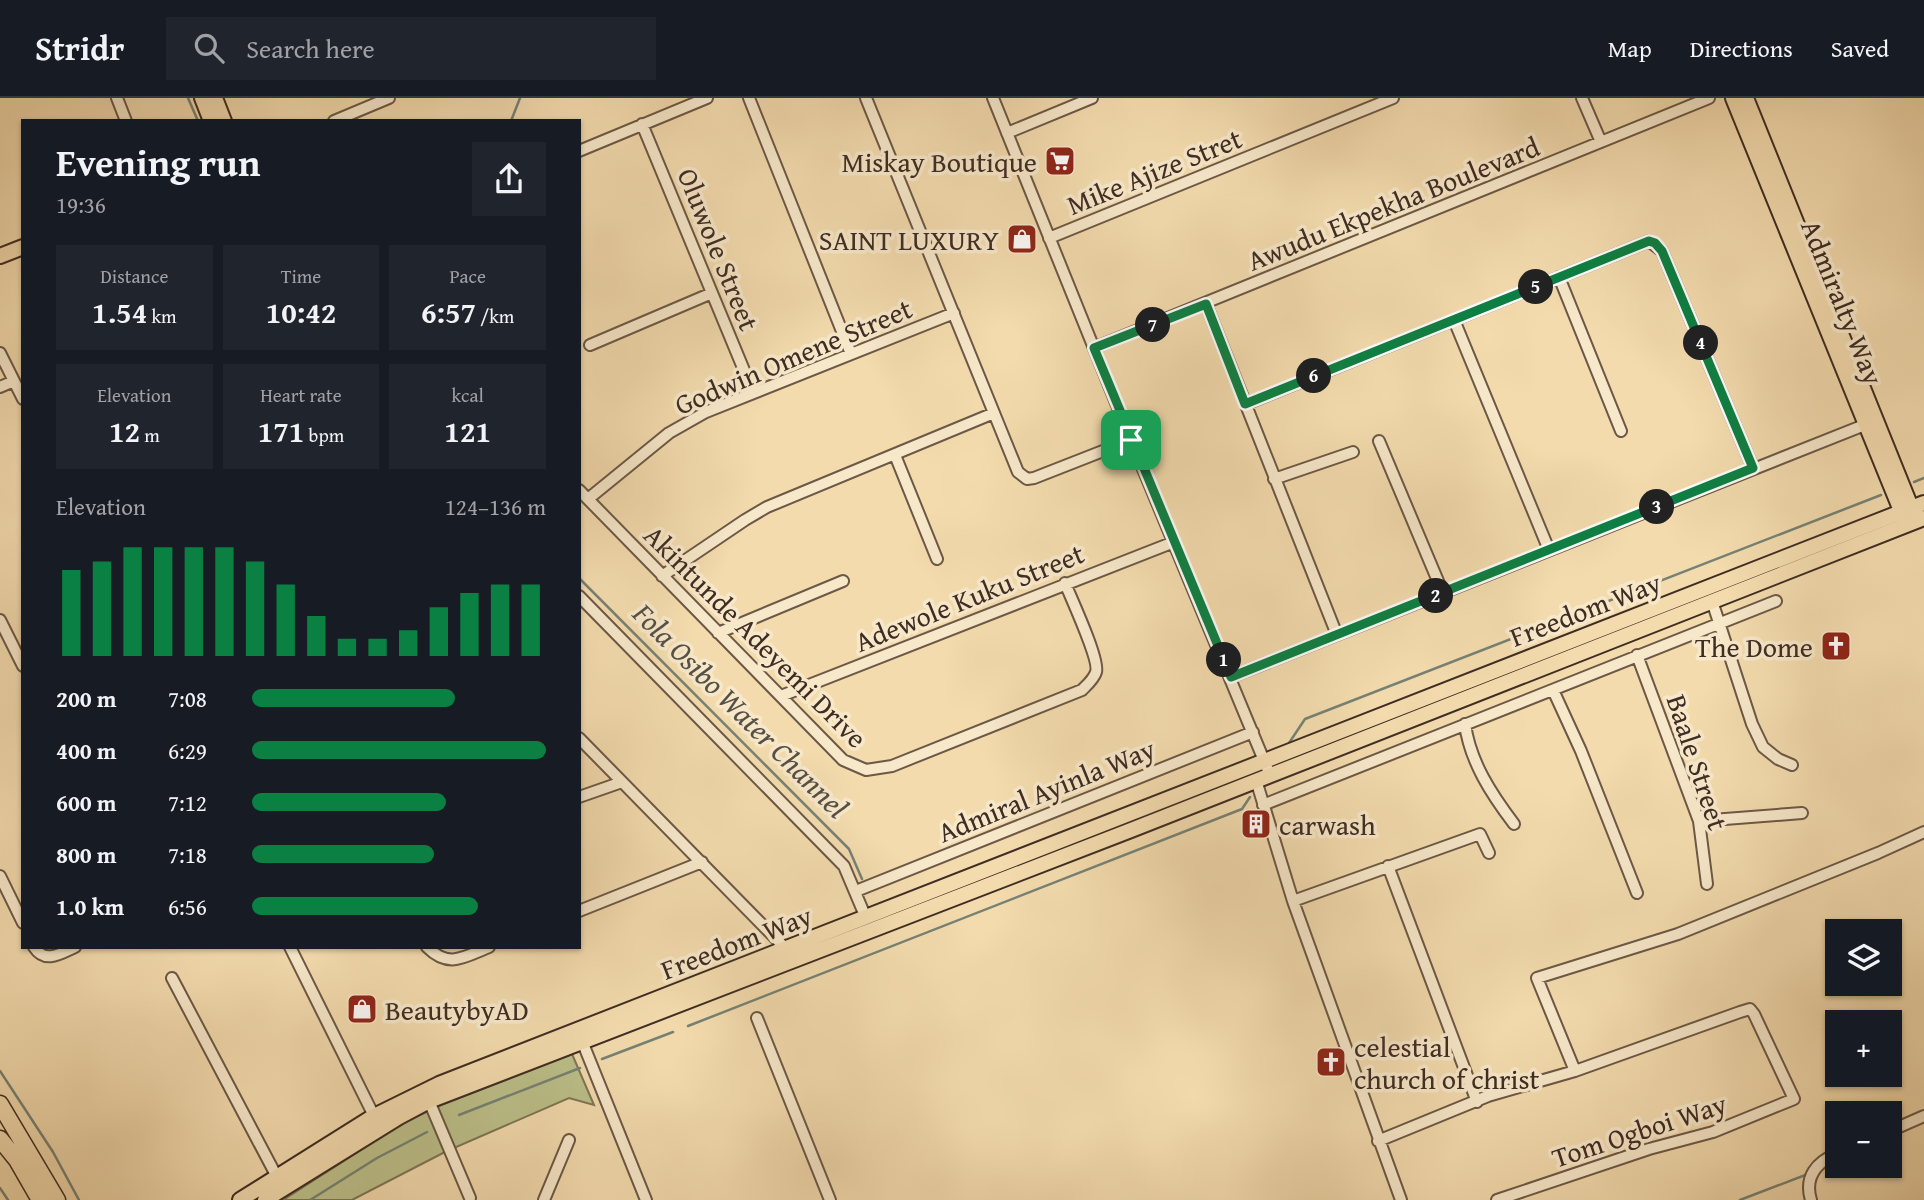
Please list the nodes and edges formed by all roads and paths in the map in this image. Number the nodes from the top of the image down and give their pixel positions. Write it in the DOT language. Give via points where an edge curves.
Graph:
graph roads {
  1 [pos="117,98"];
  2 [pos="202,98"];
  3 [pos="215,98"];
  4 [pos="389,98"];
  5 [pos="706,98"];
  6 [pos="749,98"];
  7 [pos="866,98"];
  8 [pos="993,98"];
  9 [pos="1092,98"];
  10 [pos="1392,98"];
  11 [pos="1581,98"];
  12 [pos="1733,98"];
  13 [pos="1746,98"];
  14 [pos="1706,99"];
  15 [pos="125,119"];
  16 [pos="210,119"];
  17 [pos="223,119"];
  18 [pos="339,119"];
  19 [pos="642,124"];
  20 [pos="1007,133"];
  21 [pos="1601,142"];
  22 [pos="581,150"];
  23 [pos="1049,238"];
  24 [pos="21,241"];
  25 [pos="21,248"];
  26 [pos="0,250"];
  27 [pos="0,257"];
  28 [pos="1559,277"];
  29 [pos="712,293"];
  30 [pos="1206,304"];
  31 [pos="954,313"];
  32 [pos="1454,320"];
  33 [pos="590,345"];
  34 [pos="1094,348"];
  35 [pos="0,353"];
  36 [pos="851,354"];
  37 [pos="14,381"];
  38 [pos="0,387"];
  39 [pos="753,392"];
  40 [pos="21,395"];
  41 [pos="1245,404"];
  42 [pos="994,413"];
  43 [pos="1871,422"];
  44 [pos="1621,431"];
  45 [pos="1131,440"];
  46 [pos="1379,441"];
  47 [pos="1353,452"];
  48 [pos="895,456"];
  49 [pos="1753,468"];
  50 [pos="1274,480"];
  51 [pos="581,492"];
  52 [pos="588,499"];
  53 [pos="1914,515"];
  54 [pos="1174,542"];
  55 [pos="1549,550"];
  56 [pos="937,559"];
  57 [pos="662,576"];
  58 [pos="843,581"];
  59 [pos="1065,583"];
  60 [pos="1443,593"];
  61 [pos="581,598"];
  62 [pos="1712,601"];
  63 [pos="1776,601"];
  64 [pos="0,620"];
  65 [pos="1721,624"];
  66 [pos="719,633"];
  67 [pos="1337,635"];
  68 [pos="1637,656"];
  69 [pos="21,662"];
  70 [pos="1231,677"];
  71 [pos="1553,690"];
  72 [pos="781,696"];
  73 [pos="1465,724"];
  74 [pos="1253,732"];
  75 [pos="581,740"];
  76 [pos="1792,765"];
  77 [pos="1264,772"];
  78 [pos="622,782"];
  79 [pos="581,796"];
  80 [pos="1263,805"];
  81 [pos="1802,813"];
  82 [pos="1699,821"];
  83 [pos="1514,824"];
  84 [pos="1924,831"];
  85 [pos="1489,853"];
  86 [pos="702,862"];
  87 [pos="1388,866"];
  88 [pos="0,876"];
  89 [pos="1707,884"];
  90 [pos="856,891"];
  91 [pos="1637,894"];
  92 [pos="1293,901"];
  93 [pos="581,910"];
  94 [pos="866,918"];
  95 [pos="21,919"];
  96 [pos="785,948"];
  97 [pos="36,949"];
  98 [pos="71,949"];
  99 [pos="291,949"];
  100 [pos="429,949"];
  101 [pos="484,949"];
  102 [pos="797,958"];
  103 [pos="172,978"];
  104 [pos="757,1018"];
  105 [pos="582,1041"];
  106 [pos="1575,1071"];
  107 [pos="429,1101"];
  108 [pos="1477,1102"];
  109 [pos="0,1104"];
  110 [pos="1924,1116"];
  111 [pos="377,1122"];
  112 [pos="1902,1126"];
  113 [pos="0,1139"];
  114 [pos="569,1140"];
  115 [pos="1378,1140"];
  116 [pos="0,1145"];
  117 [pos="1825,1161"];
  118 [pos="277,1177"];
  119 [pos="471,1199"];
  120 [pos="29,1200"];
  121 [pos="40,1200"];
  122 [pos="57,1200"];
  123 [pos="240,1200"];
  124 [pos="265,1200"];
  125 [pos="544,1200"];
  126 [pos="646,1200"];
  127 [pos="830,1200"];
  128 [pos="1401,1200"];
  129 [pos="1497,1200"];
  130 [pos="1811,1200"];
  1 -- 15 [label="street"];
  2 -- 16 [label="main road"];
  3 -- 17 [label="main road"];
  4 -- 18 [label="street"];
  5 -- 19 [label="street"];
  6 -- 36 [label="street"];
  7 -- 31 [label="street"];
  8 -- 20 [label="street"];
  9 -- 20 [label="street"];
  10 -- 23 [label="street, Mike Ajize Stret"];
  11 -- 21 [label="street"];
  12 -- 43 [label="main road, Admiralty Way"];
  13 -- 43 [label="main road, Admiralty Way"];
  14 -- 21 [label="street, Awudu Ekpekha Boulevard"];
  19 -- 22 [label="street"];
  19 -- 29 [label="street, Oluwole Street"];
  20 -- 23 [label="street"];
  21 -- 30 [label="street, Awudu Ekpekha Boulevard"];
  23 -- 34 [label="street"];
  24 -- 26 [label="main road"];
  25 -- 27 [label="main road"];
  28 -- 32 [label="street"];
  28 -- 44 [label="street"];
  28 -- 49 [label="street" via="1643,242 1659,246"];
  29 -- 33 [label="street"];
  29 -- 39 [label="street, Oluwole Street"];
  30 -- 34 [label="street, Awudu Ekpekha Boulevard"];
  30 -- 41 [label="street"];
  31 -- 36 [label="street, Godwin Omene Street"];
  31 -- 42 [label="street"];
  32 -- 41 [label="street"];
  32 -- 55 [label="street"];
  34 -- 45 [label="street"];
  35 -- 37 [label="street"];
  36 -- 39 [label="street, Godwin Omene Street"];
  37 -- 38 [label="street"];
  37 -- 40 [label="street"];
  39 -- 52 [label="street, Godwin Omene Street" via="685,422"];
  41 -- 50 [label="street"];
  42 -- 45 [label="street" via="1018,472 1027,479"];
  42 -- 48 [label="street"];
  43 -- 49 [label="street"];
  43 -- 53 [label="main road, Admiralty Way"];
  45 -- 54 [label="street"];
  46 -- 60 [label="street"];
  47 -- 50 [label="street"];
  48 -- 56 [label="street"];
  48 -- 57 [label="street" via="767,507"];
  49 -- 55 [label="street"];
  50 -- 67 [label="street"];
  51 -- 52 [label="street, Akintunde Adeyemi Drive"];
  52 -- 57 [label="street, Akintunde Adeyemi Drive"];
  53 -- 62 [label="main road, Freedom Way"];
  53 -- 77 [label="main road, Freedom Way"];
  54 -- 59 [label="street, Adewole Kuku Street"];
  54 -- 70 [label="street"];
  55 -- 60 [label="street"];
  57 -- 66 [label="street, Akintunde Adeyemi Drive"];
  58 -- 66 [label="street"];
  59 -- 72 [label="street, Adewole Kuku Street"];
  59 -- 72 [label="street, Akintunde Adeyemi Drive" via="1095,659 1096,673 1088,684 905,761 880,770 854,766"];
  60 -- 67 [label="street"];
  61 -- 90 [label="street" via="844,866"];
  62 -- 65 [label="street"];
  62 -- 77 [label="main road, Freedom Way"];
  63 -- 65 [label="street"];
  64 -- 69 [label="street"];
  65 -- 68 [label="street"];
  65 -- 76 [label="street" via="1763,747"];
  66 -- 72 [label="street, Akintunde Adeyemi Drive"];
  67 -- 70 [label="street"];
  68 -- 71 [label="street"];
  68 -- 82 [label="street, Baale Street"];
  70 -- 74 [label="street"];
  71 -- 73 [label="street"];
  71 -- 91 [label="street"];
  73 -- 80 [label="street"];
  73 -- 83 [label="street" via="1480,773"];
  74 -- 77 [label="street"];
  74 -- 90 [label="street, Admiral Ayinla Way"];
  75 -- 78 [label="street"];
  77 -- 80 [label="street"];
  77 -- 94 [label="main road, Freedom Way"];
  77 -- 102 [label="main road, Freedom Way"];
  78 -- 79 [label="street"];
  78 -- 86 [label="street"];
  80 -- 92 [label="street"];
  81 -- 82 [label="street"];
  82 -- 89 [label="street, Baale Street"];
  84 -- 106 [label="street" via="1678,934 1536,978"];
  85 -- 87 [label="street" via="1480,834"];
  86 -- 93 [label="street"];
  86 -- 96 [label="street"];
  87 -- 92 [label="street"];
  87 -- 108 [label="street"];
  88 -- 95 [label="street"];
  90 -- 94 [label="street"];
  92 -- 115 [label="street"];
  94 -- 96 [label="main road, Freedom Way"];
  96 -- 102 [label="street"];
  96 -- 111 [label="main road, Freedom Way" via="439,1084"];
  97 -- 98 [label="street" via="51,958"];
  99 -- 111 [label="street"];
  100 -- 101 [label="street" via="455,960"];
  102 -- 105 [label="main road, Freedom Way"];
  103 -- 118 [label="street"];
  104 -- 127 [label="street"];
  105 -- 107 [label="main road, Freedom Way"];
  105 -- 126 [label="street"];
  106 -- 108 [label="street"];
  106 -- 129 [label="street, Tom Ogboi Way" via="1750,1009 1794,1100 1713,1132"];
  107 -- 111 [label="main road, Freedom Way"];
  107 -- 119 [label="street"];
  108 -- 115 [label="street"];
  109 -- 122 [label="highway"];
  110 -- 112 [label="street"];
  111 -- 118 [label="main road, Freedom Way"];
  111 -- 124 [label="main road, Freedom Way"];
  113 -- 121 [label="highway" via="18,1160"];
  114 -- 125 [label="street"];
  115 -- 128 [label="street"];
  116 -- 120 [label="highway"];
  117 -- 130 [label="street" via="1810,1176 1807,1189"];
  118 -- 123 [label="main road, Freedom Way"];
}
